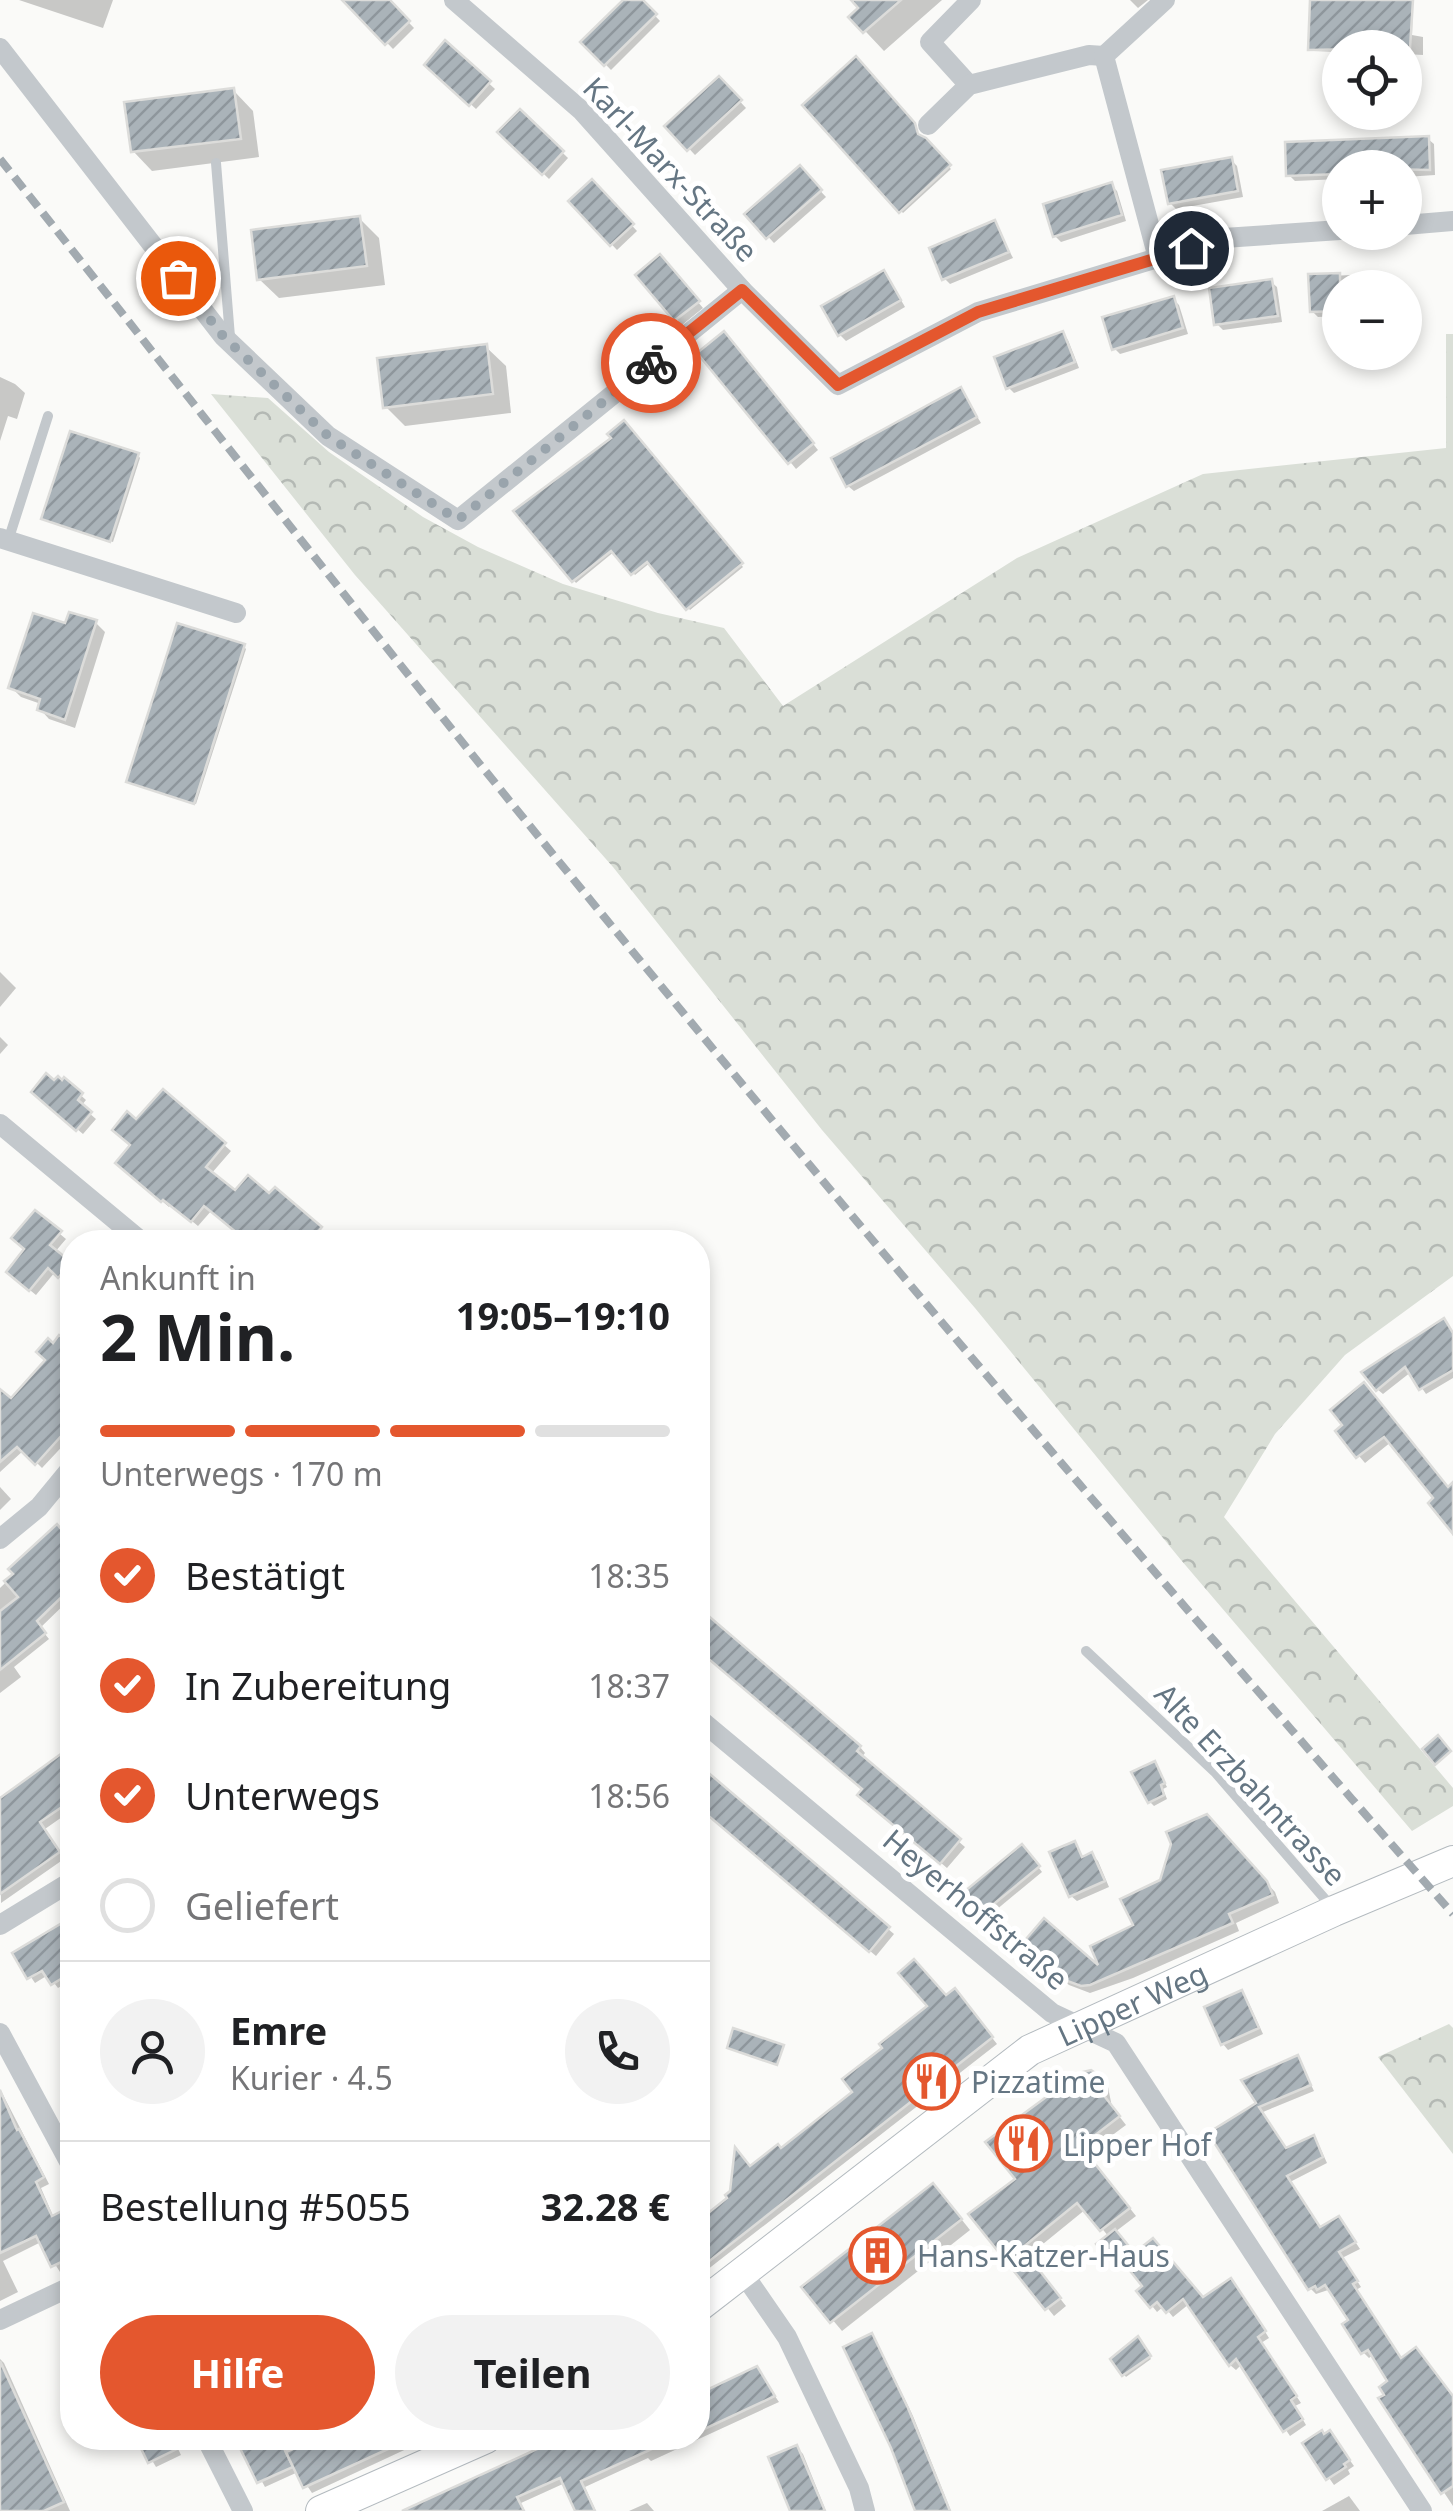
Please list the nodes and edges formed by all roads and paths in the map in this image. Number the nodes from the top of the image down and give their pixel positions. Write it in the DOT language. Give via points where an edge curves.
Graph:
graph roads {
  1 [pos="454,0"];
  2 [pos="971,0"];
  3 [pos="1165,0"];
  4 [pos="0,48"];
  5 [pos="1104,56"];
  6 [pos="969,84"];
  7 [pos="928,126"];
  8 [pos="216,164"];
  9 [pos="1453,221"];
  10 [pos="1422,224"];
  11 [pos="1322,231"];
  12 [pos="1158,258"];
  13 [pos="742,290"];
  14 [pos="230,343"];
  15 [pos="48,416"];
  16 [pos="4,539"];
  17 [pos="236,613"];
  18 [pos="0,1124"];
  19 [pos="128,1230"];
  20 [pos="60,1483"];
  21 [pos="0,1539"];
  22 [pos="1086,1651"];
  23 [pos="710,1728"];
  24 [pos="1453,1861"];
  25 [pos="60,1888"];
  26 [pos="1334,1910"];
  27 [pos="0,1924"];
  28 [pos="1080,2027"];
  29 [pos="0,2033"];
  30 [pos="60,2145"];
  31 [pos="743,2273"];
  32 [pos="60,2292"];
  33 [pos="710,2298"];
  34 [pos="0,2320"];
  35 [pos="212,2450"];
  36 [pos="459,2450"];
  37 [pos="244,2511"];
  38 [pos="321,2511"];
  39 [pos="865,2511"];
  40 [pos="1422,2511"];
  1 -- 13 [label="street, Karl-Marx-Straße" via="582,111"];
  2 -- 6 [label="street" via="930,42"];
  3 -- 5 [label="street"];
  4 -- 14 [label="street"];
  5 -- 6 [label="street"];
  5 -- 12 [label="street"];
  6 -- 7 [label="street"];
  8 -- 14 [label="lane"];
  9 -- 10 [label="street"];
  11 -- 12 [label="street" via="1224,238"];
  12 -- 13 [label="street, Karl-Marx-Straße" via="978,312 838,385"];
  13 -- 14 [label="street" via="458,520 328,436"];
  15 -- 16 [label="lane"];
  16 -- 17 [label="street"];
  18 -- 19 [label="street"];
  20 -- 21 [label="street"];
  22 -- 26 [label="lane, Alte Erzbahntrasse" via="1215,1772"];
  23 -- 28 [label="street, Heyerhoffstraße" via="1052,2012"];
  24 -- 26 [label="street, Lipper Weg"];
  25 -- 27 [label="street"];
  26 -- 28 [label="street, Lipper Weg"];
  28 -- 31 [label="street, Lipper Weg" via="1030,2050"];
  28 -- 40 [label="street, Heyerhoffstraße" via="1108,2036 1124,2052"];
  29 -- 30 [label="street"];
  31 -- 33 [label="street, Lipper Weg"];
  31 -- 39 [label="street" via="787,2337"];
  32 -- 34 [label="street"];
  35 -- 37 [label="street"];
  36 -- 38 [label="street"];
}
